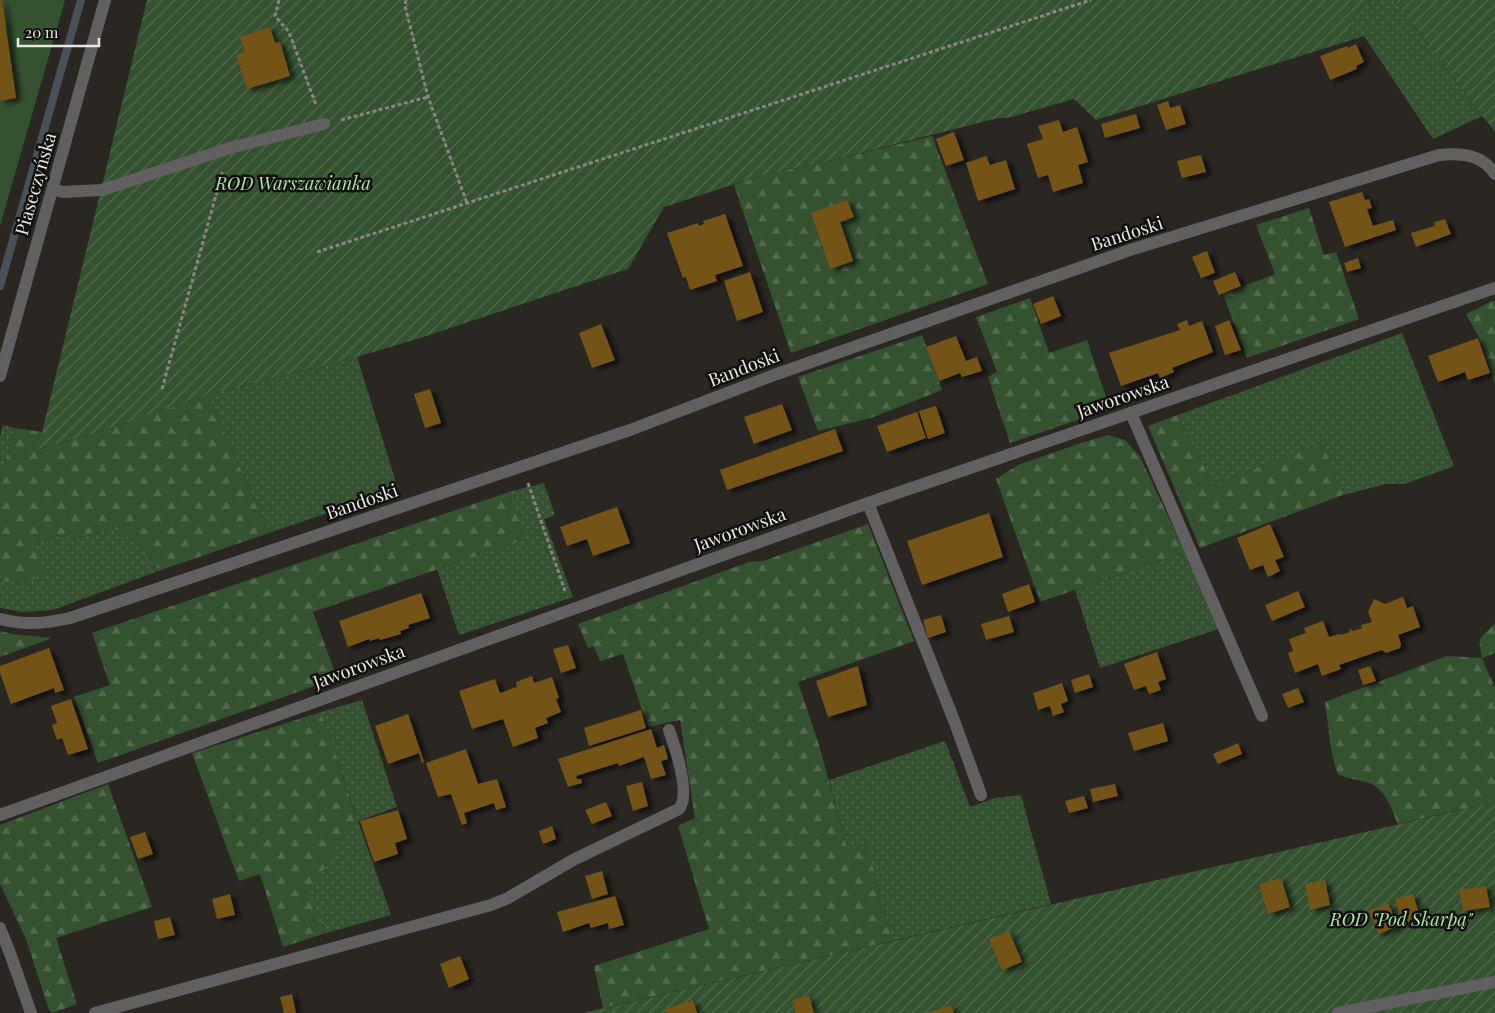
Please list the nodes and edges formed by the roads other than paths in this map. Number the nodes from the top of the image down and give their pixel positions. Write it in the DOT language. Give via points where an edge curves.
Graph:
graph roads {
  1 [pos="105,0"];
  2 [pos="324,124"];
  3 [pos="1495,174"];
  4 [pos="53,188"];
  5 [pos="1495,288"];
  6 [pos="0,376"];
  7 [pos="1131,413"];
  8 [pos="868,503"];
  9 [pos="0,619"];
  10 [pos="1262,716"];
  11 [pos="669,730"];
  12 [pos="981,795"];
  13 [pos="0,815"];
  14 [pos="0,928"];
  15 [pos="1495,982"];
  16 [pos="31,1013"];
  17 [pos="95,1013"];
  18 [pos="1338,1013"];
  1 -- 4 [label="street, Piaseczyńska"];
  2 -- 4 [label="street" via="230,148 102,190 63,192"];
  3 -- 9 [label="street, Bandoski" via="1483,161 1470,155 1455,153 1430,158 1130,250 774,375 630,430 70,618 42,624"];
  4 -- 6 [label="street, Piaseczyńska"];
  5 -- 7 [label="street, Jaworowska"];
  7 -- 8 [label="street, Jaworowska"];
  7 -- 10 [label="street"];
  8 -- 12 [label="street"];
  8 -- 13 [label="street, Jaworowska"];
  11 -- 17 [label="street" via="681,770 682,806 573,860 508,898"];
  14 -- 16 [label="street"];
  15 -- 18 [label="street"];
}
